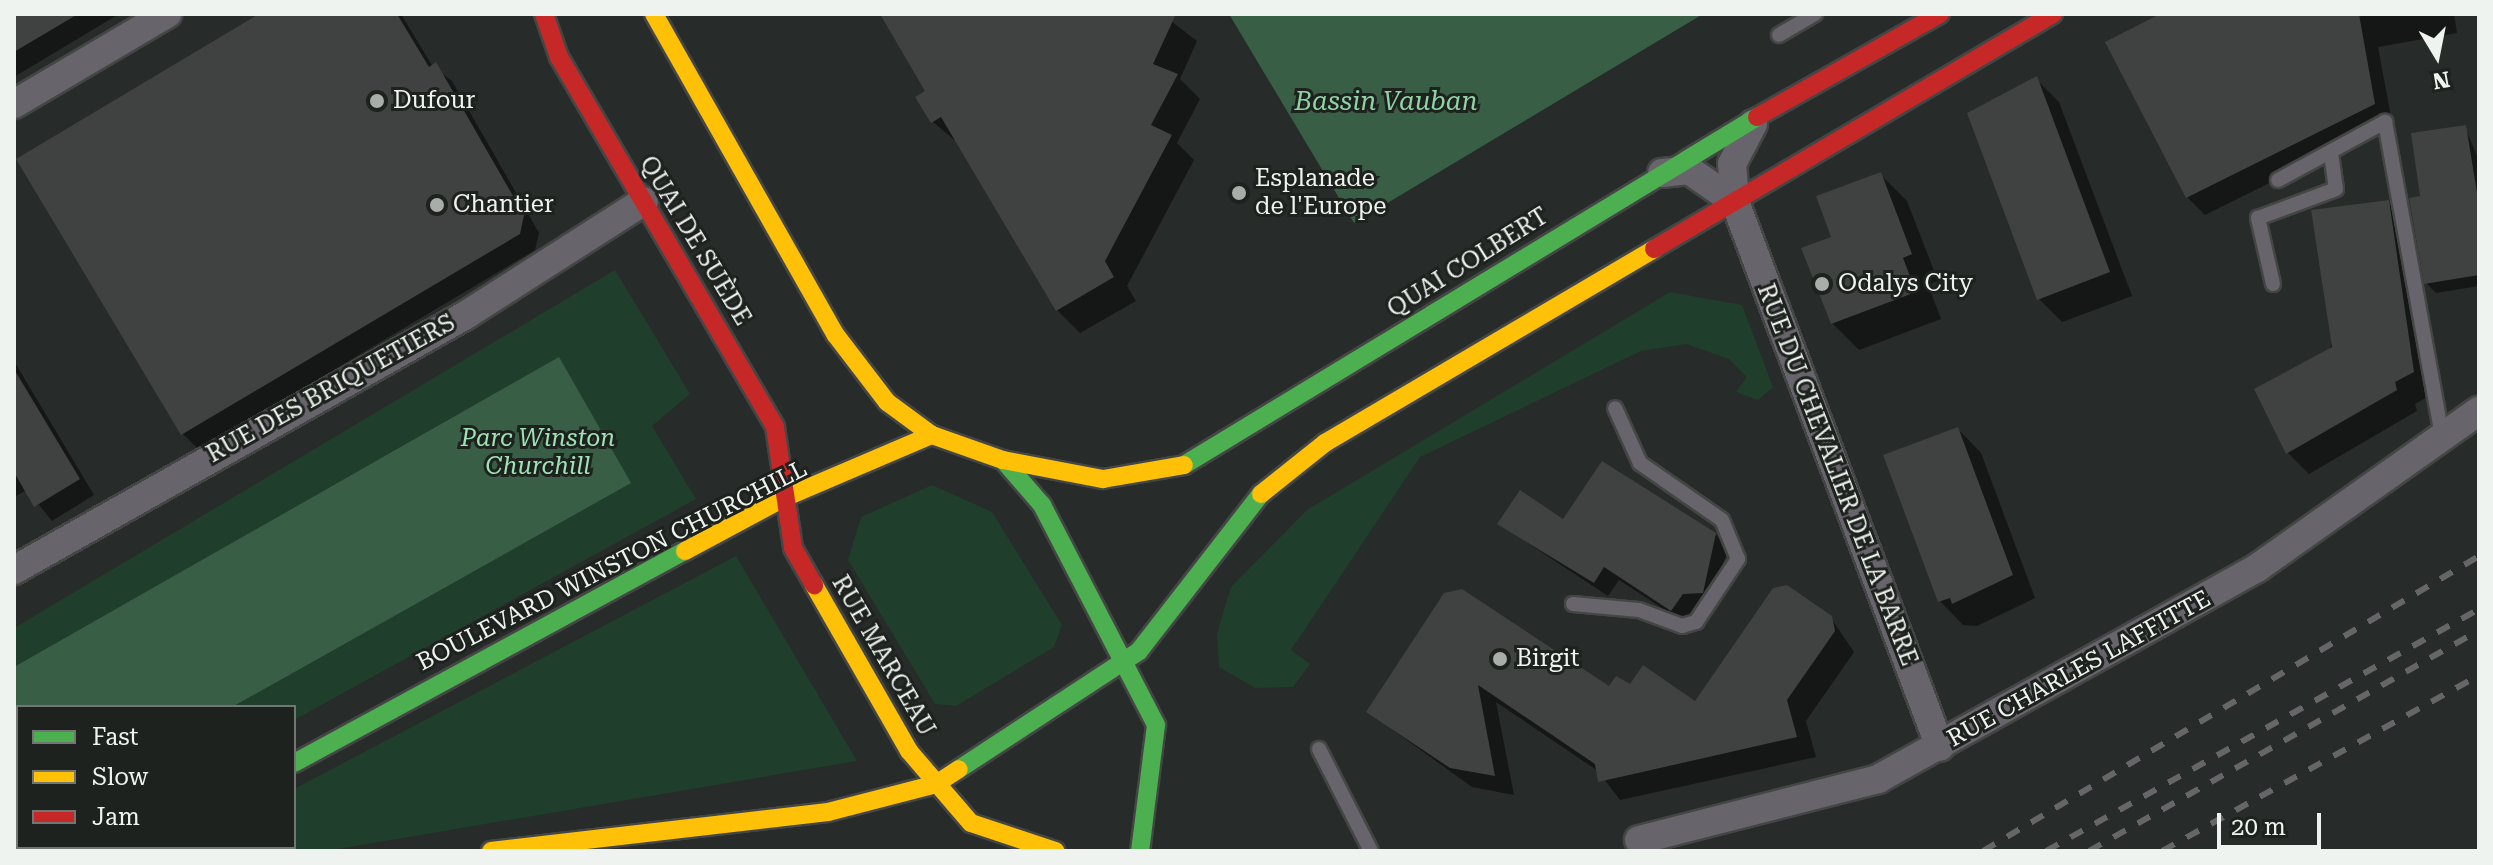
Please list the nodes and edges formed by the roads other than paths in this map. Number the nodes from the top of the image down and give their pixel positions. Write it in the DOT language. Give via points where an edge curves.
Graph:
graph roads {
  1 [pos="167,14"];
  2 [pos="544,14"];
  3 [pos="654,14"];
  4 [pos="1815,14"];
  5 [pos="1940,14"];
  6 [pos="2053,14"];
  7 [pos="1779,35"];
  8 [pos="14,104"];
  9 [pos="1757,119"];
  10 [pos="2331,152"];
  11 [pos="1657,174"];
  12 [pos="2278,180"];
  13 [pos="644,201"];
  14 [pos="1735,202"];
  15 [pos="2273,284"];
  16 [pos="1615,408"];
  17 [pos="2479,411"];
  18 [pos="932,435"];
  19 [pos="2442,438"];
  20 [pos="1003,460"];
  21 [pos="784,498"];
  22 [pos="14,570"];
  23 [pos="1573,604"];
  24 [pos="1125,663"];
  25 [pos="1940,747"];
  26 [pos="1319,749"];
  27 [pos="296,762"];
  28 [pos="936,784"];
  29 [pos="651,832"];
  30 [pos="1639,840"];
  31 [pos="491,851"];
  32 [pos="618,851"];
  33 [pos="1055,851"];
  34 [pos="1140,851"];
  35 [pos="1371,851"];
  1 -- 8 [label="street"];
  2 -- 13 [label="main road, QUAI DE SUÈDE" via="559,57"];
  3 -- 18 [label="main road" via="835,334 887,402"];
  4 -- 7 [label="lane"];
  5 -- 9 [label="main road, QUAI COLBERT"];
  6 -- 14 [label="main road"];
  9 -- 11 [label="main road, QUAI COLBERT"];
  9 -- 14 [label="street, RUE DU CHEVALIER DE LA BARRE" via="1732,164"];
  10 -- 12 [label="lane"];
  10 -- 15 [label="lane" via="2336,189 2258,218"];
  10 -- 19 [label="lane" via="2385,122"];
  11 -- 14 [label="street" via="1689,170"];
  11 -- 20 [label="main road, QUAI COLBERT" via="1235,440 1182,466 1103,479"];
  13 -- 21 [label="main road, QUAI DE SUÈDE" via="775,427"];
  13 -- 22 [label="street, RUE DES BRIQUETIERS" via="453,322"];
  14 -- 24 [label="main road" via="1325,443 1275,479 1237,520 1170,619"];
  14 -- 25 [label="street, RUE DU CHEVALIER DE LA BARRE"];
  16 -- 23 [label="lane" via="1640,463 1722,520 1738,559 1696,622 1682,626 1639,610"];
  17 -- 19 [label="street, RUE CHARLES LAFFITTE"];
  18 -- 20 [label="main road"];
  18 -- 21 [label="main road, BOULEVARD WINSTON CHURCHILL"];
  19 -- 25 [label="street, RUE CHARLES LAFFITTE" via="2257,568"];
  20 -- 24 [label="main road" via="1042,505"];
  21 -- 27 [label="main road, BOULEVARD WINSTON CHURCHILL"];
  21 -- 28 [label="main road, RUE MARCEAU" via="793,548 909,751"];
  24 -- 28 [label="main road"];
  24 -- 34 [label="main road" via="1156,725"];
  25 -- 30 [label="street, RUE CHARLES LAFFITTE" via="1878,779"];
  26 -- 35 [label="lane"];
  28 -- 29 [label="main road" via="828,812"];
  28 -- 33 [label="main road, RUE MARCEAU" via="971,823"];
  29 -- 31 [label="main road"];
  29 -- 32 [label="lane"];
}
